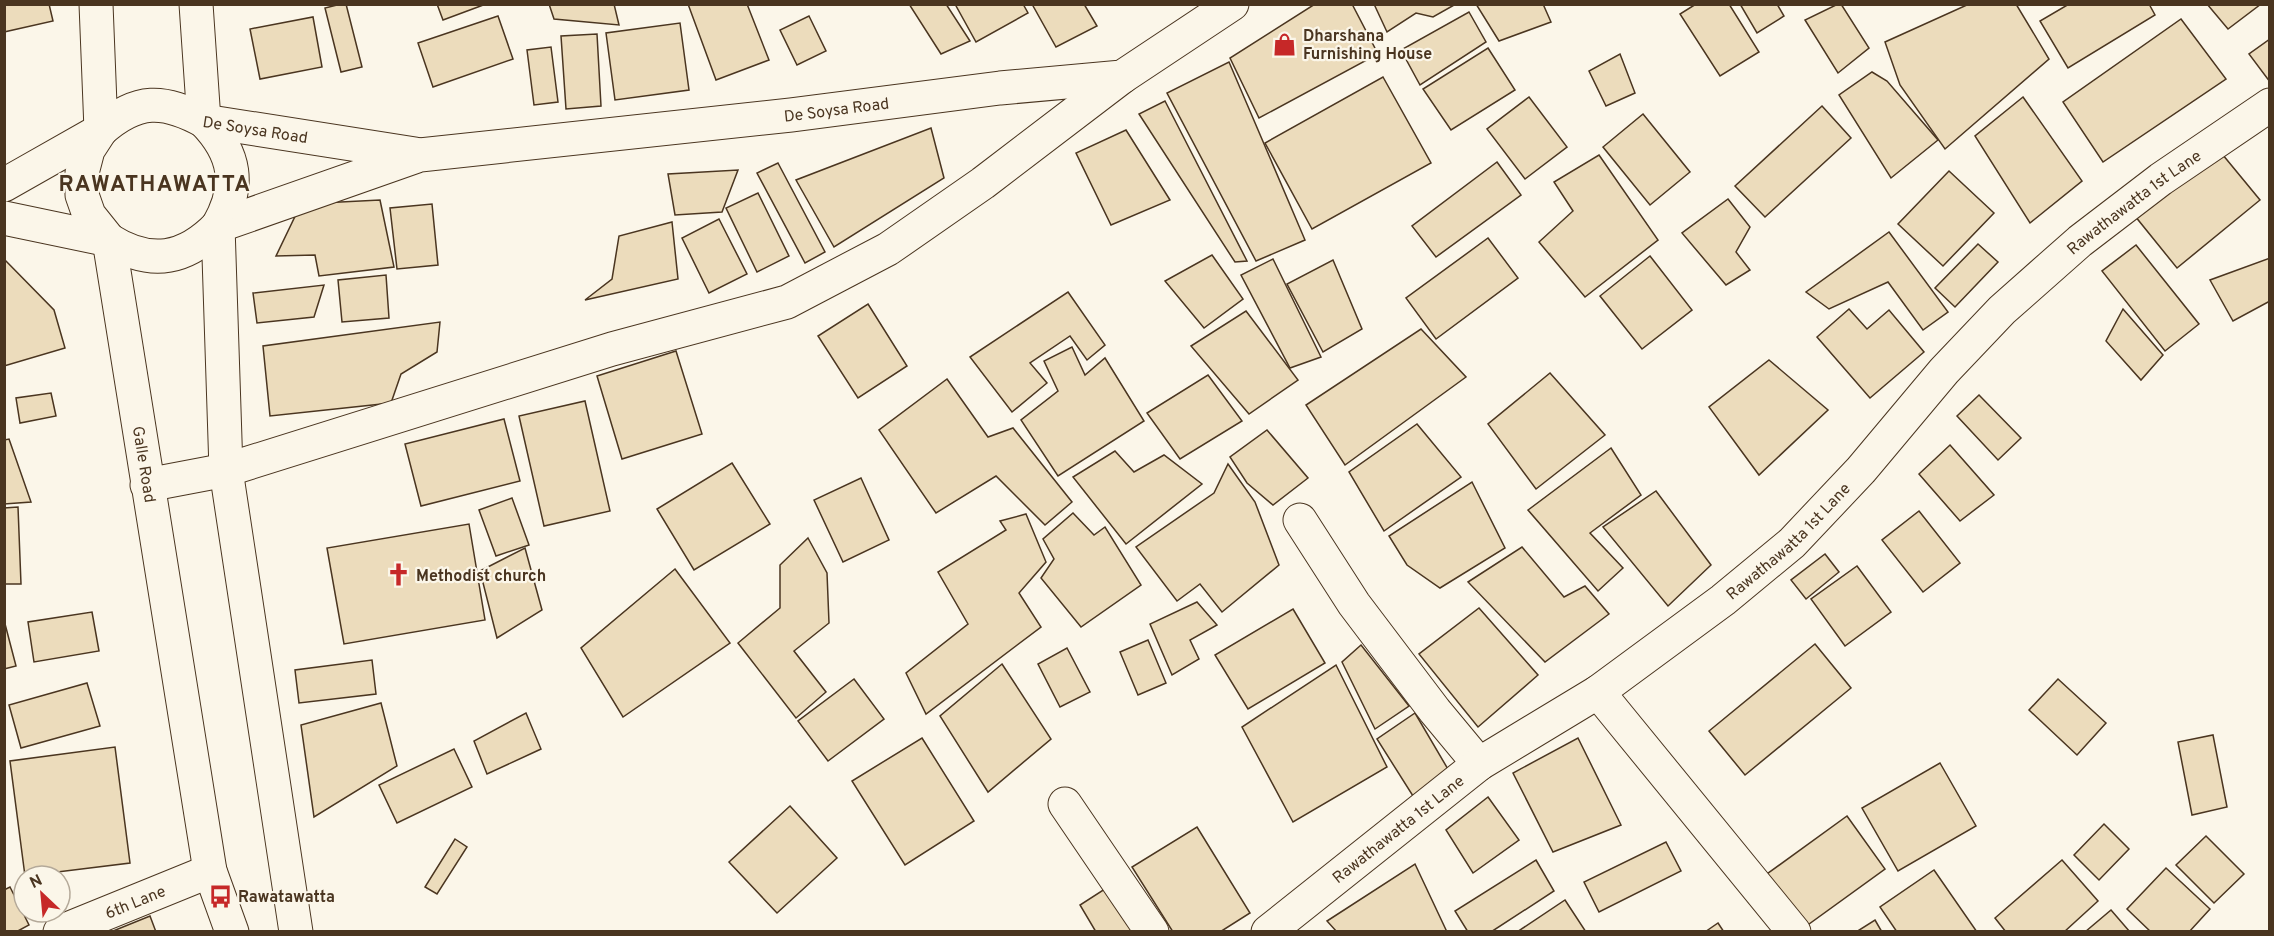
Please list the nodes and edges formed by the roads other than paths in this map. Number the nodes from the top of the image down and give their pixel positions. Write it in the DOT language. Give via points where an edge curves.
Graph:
graph roads {
  1 [pos="96,4"];
  2 [pos="196,4"];
  3 [pos="1232,4"];
  4 [pos="1122,77"];
  5 [pos="2270,105"];
  6 [pos="204,121"];
  7 [pos="101,130"];
  8 [pos="420,155"];
  9 [pos="4,185"];
  10 [pos="4,218"];
  11 [pos="218,226"];
  12 [pos="109,240"];
  13 [pos="226,470"];
  14 [pos="147,485"];
  15 [pos="1300,520"];
  16 [pos="1598,692"];
  17 [pos="1479,764"];
  18 [pos="1065,804"];
  19 [pos="210,871"];
  20 [pos="60,932"];
  21 [pos="232,932"];
  22 [pos="296,932"];
  23 [pos="1152,932"];
  24 [pos="1268,932"];
  25 [pos="1794,932"];
  1 -- 7 [label="main road"];
  2 -- 6 [label="main road"];
  3 -- 4 [label="main road, De Soysa Road"];
  4 -- 8 [label="main road, De Soysa Road"];
  4 -- 13 [label="main road" via="983,183 888,249 787,302 612,350"];
  5 -- 16 [label="main road, Rawathawatta 1st Lane" via="2161,179 2080,241 2002,310 1792,543 1723,600"];
  6 -- 7 [label="main road, De Soysa Road" via="183,110 144,106 114,118"];
  6 -- 8 [label="main road, De Soysa Road"];
  6 -- 11 [label="main road" via="227,150 232,168 231,197"];
  7 -- 9 [label="main road, De Soysa Road"];
  7 -- 12 [label="main road" via="88,150 82,195 88,215"];
  8 -- 11 [label="main road, De Soysa Road"];
  10 -- 12 [label="main road"];
  11 -- 12 [label="main road" via="193,248 166,256 137,254"];
  11 -- 13 [label="main road"];
  12 -- 14 [label="main road, Galle Road"];
  13 -- 14 [label="main road"];
  13 -- 22 [label="main road"];
  14 -- 19 [label="main road, Galle Road"];
  15 -- 17 [label="main road" via="1354,604"];
  16 -- 17 [label="main road, Rawathawatta 1st Lane"];
  16 -- 25 [label="main road"];
  17 -- 24 [label="main road, Rawathawatta 1st Lane"];
  18 -- 23 [label="main road"];
  19 -- 20 [label="main road, 6th Lane"];
  19 -- 21 [label="main road, Galle Road"];
}
